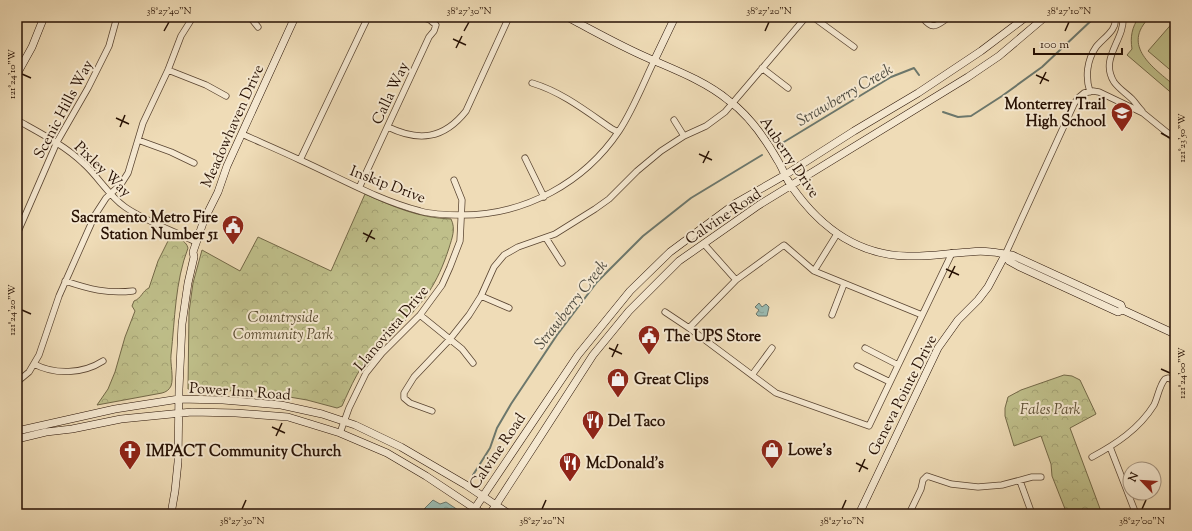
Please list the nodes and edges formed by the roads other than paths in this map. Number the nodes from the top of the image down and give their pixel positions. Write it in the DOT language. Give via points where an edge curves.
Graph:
graph roads {
  1 [pos="44,17"];
  2 [pos="117,17"];
  3 [pos="193,17"];
  4 [pos="250,17"];
  5 [pos="295,17"];
  6 [pos="368,17"];
  7 [pos="421,17"];
  8 [pos="509,17"];
  9 [pos="567,17"];
  10 [pos="674,17"];
  11 [pos="806,17"];
  12 [pos="813,17"];
  13 [pos="922,17"];
  14 [pos="948,17"];
  15 [pos="1026,17"];
  16 [pos="1045,17"];
  17 [pos="1115,17"];
  18 [pos="1123,17"];
  19 [pos="579,20"];
  20 [pos="258,27"];
  21 [pos="854,47"];
  22 [pos="654,61"];
  23 [pos="762,68"];
  24 [pos="168,70"];
  25 [pos="17,74"];
  26 [pos="532,83"];
  27 [pos="788,88"];
  28 [pos="1090,92"];
  29 [pos="226,96"];
  30 [pos="733,104"];
  31 [pos="1143,112"];
  32 [pos="17,120"];
  33 [pos="674,120"];
  34 [pos="388,127"];
  35 [pos="618,132"];
  36 [pos="242,134"];
  37 [pos="684,136"];
  38 [pos="1175,139"];
  39 [pos="138,140"];
  40 [pos="57,142"];
  41 [pos="525,158"];
  42 [pos="300,160"];
  43 [pos="194,163"];
  44 [pos="784,175"];
  45 [pos="454,180"];
  46 [pos="791,186"];
  47 [pos="359,188"];
  48 [pos="110,194"];
  49 [pos="544,197"];
  50 [pos="461,215"];
  51 [pos="17,234"];
  52 [pos="837,234"];
  53 [pos="546,238"];
  54 [pos="196,242"];
  55 [pos="704,244"];
  56 [pos="952,253"];
  57 [pos="1005,255"];
  58 [pos="562,263"];
  59 [pos="814,271"];
  60 [pos="736,280"];
  61 [pos="65,281"];
  62 [pos="844,284"];
  63 [pos="133,291"];
  64 [pos="481,296"];
  65 [pos="509,308"];
  66 [pos="665,312"];
  67 [pos="420,315"];
  68 [pos="832,315"];
  69 [pos="922,315"];
  70 [pos="689,328"];
  71 [pos="1175,334"];
  72 [pos="450,339"];
  73 [pos="772,348"];
  74 [pos="865,348"];
  75 [pos="103,361"];
  76 [pos="473,363"];
  77 [pos="34,364"];
  78 [pos="898,365"];
  79 [pos="857,366"];
  80 [pos="752,375"];
  81 [pos="1175,381"];
  82 [pos="17,382"];
  83 [pos="890,382"];
  84 [pos="179,399"];
  85 [pos="432,411"];
  86 [pos="178,413"];
  87 [pos="344,422"];
  88 [pos="17,431"];
  89 [pos="340,433"];
  90 [pos="17,439"];
  91 [pos="1110,447"];
  92 [pos="1092,457"];
  93 [pos="1041,477"];
  94 [pos="1020,481"];
  95 [pos="483,496"];
  96 [pos="496,505"];
  97 [pos="473,511"];
  98 [pos="171,514"];
  99 [pos="484,514"];
  100 [pos="490,514"];
  101 [pos="509,514"];
  102 [pos="859,514"];
  103 [pos="909,514"];
  104 [pos="1032,514"];
  105 [pos="1136,514"];
  1 -- 25 [label="main road"];
  2 -- 40 [label="street, Scenic Hills Way" via="109,46 92,82"];
  3 -- 24 [label="street" via="180,36"];
  4 -- 20 [label="street"];
  5 -- 36 [label="main road, Meadowhaven Drive"];
  6 -- 42 [label="street"];
  7 -- 34 [label="street, Calla Way" via="436,25"];
  8 -- 34 [label="street" via="466,110 457,121 441,132 422,136 405,134"];
  9 -- 19 [label="main road, Auberry Drive"];
  10 -- 22 [label="main road"];
  11 -- 23 [label="street"];
  12 -- 21 [label="street"];
  13 -- 14 [label="street" via="928,25 935,26"];
  15 -- 44 [label="main road, Calvine Road" via="918,93"];
  16 -- 46 [label="main road, Calvine Road" via="999,56 968,77"];
  17 -- 28 [label="street" via="1114,28 1096,48 1089,62 1087,78"];
  18 -- 31 [label="street" via="1121,33 1110,57 1110,71 1116,85"];
  19 -- 22 [label="main road, Auberry Drive"];
  22 -- 30 [label="main road, Auberry Drive" via="706,86"];
  22 -- 35 [label="street, Inskip Drive"];
  23 -- 27 [label="street"];
  23 -- 30 [label="street"];
  24 -- 29 [label="street"];
  24 -- 39 [label="street" via="143,123"];
  26 -- 35 [label="street" via="565,97"];
  28 -- 31 [label="street" via="1103,94"];
  28 -- 57 [label="street" via="1080,95 1074,104"];
  30 -- 37 [label="street" via="706,126"];
  30 -- 44 [label="main road, Auberry Drive" via="763,137"];
  31 -- 38 [label="street"];
  32 -- 40 [label="street, Pixley Way"];
  33 -- 37 [label="street"];
  34 -- 47 [label="street, Calla Way"];
  35 -- 49 [label="street, Inskip Drive" via="606,149 582,172"];
  36 -- 42 [label="street, Inskip Drive"];
  36 -- 54 [label="main road, Meadowhaven Drive"];
  37 -- 53 [label="street" via="647,162 609,199"];
  39 -- 43 [label="street"];
  39 -- 48 [label="street" via="128,173"];
  40 -- 48 [label="street, Pixley Way" via="84,163"];
  40 -- 51 [label="street, Scenic Hills Way"];
  41 -- 49 [label="street"];
  42 -- 47 [label="street, Inskip Drive"];
  44 -- 46 [label="main road, Auberry Drive"];
  44 -- 95 [label="main road, Calvine Road" via="736,203 691,236 670,252 630,291 578,355"];
  45 -- 50 [label="street, Llanovista Drive" via="462,200"];
  46 -- 52 [label="main road, Auberry Drive" via="820,221"];
  46 -- 55 [label="main road, Calvine Road"];
  47 -- 50 [label="street, Inskip Drive" via="422,212"];
  48 -- 54 [label="street, Pixley Way" via="132,211"];
  48 -- 61 [label="street" via="96,215"];
  49 -- 50 [label="street, Inskip Drive" via="506,211"];
  50 -- 67 [label="street, Llanovista Drive" via="460,241 450,267 442,285"];
  52 -- 56 [label="main road, Auberry Drive" via="857,245 886,253 906,256"];
  52 -- 59 [label="street"];
  53 -- 58 [label="street"];
  53 -- 64 [label="street" via="518,247 504,255 494,267"];
  54 -- 84 [label="main road, Meadowhaven Drive" via="182,324"];
  55 -- 60 [label="street"];
  55 -- 96 [label="main road, Calvine Road" via="679,261 648,291 593,355"];
  56 -- 57 [label="main road, Auberry Drive" via="992,252"];
  56 -- 69 [label="street"];
  57 -- 71 [label="main road, Auberry Drive" via="1009,261 1118,312 1123,310"];
  57 -- 102 [label="main road, Geneva Pointe Drive" via="988,287 958,320 938,348"];
  59 -- 60 [label="street" via="784,246"];
  59 -- 62 [label="street"];
  60 -- 70 [label="street"];
  61 -- 63 [label="street" via="101,291"];
  61 -- 77 [label="street"];
  62 -- 68 [label="street"];
  62 -- 69 [label="street"];
  64 -- 65 [label="street"];
  64 -- 72 [label="street"];
  66 -- 70 [label="street"];
  67 -- 72 [label="street"];
  67 -- 87 [label="street, Llanovista Drive" via="366,373"];
  69 -- 78 [label="street"];
  70 -- 80 [label="street"];
  72 -- 76 [label="street"];
  72 -- 85 [label="street" via="414,377 404,393 404,398 410,403"];
  73 -- 80 [label="street"];
  74 -- 78 [label="street"];
  75 -- 77 [label="street" via="67,372 49,371"];
  77 -- 82 [label="street"];
  78 -- 83 [label="street"];
  79 -- 83 [label="street"];
  80 -- 83 [label="street" via="776,393 869,426"];
  81 -- 91 [label="street" via="1166,378 1146,416 1128,435"];
  84 -- 86 [label="main road, Meadowhaven Drive"];
  84 -- 87 [label="main road, Power Inn Road" via="281,404"];
  84 -- 88 [label="main road, Power Inn Road" via="116,409"];
  86 -- 89 [label="main road, Power Inn Road" via="220,412 288,417"];
  86 -- 90 [label="main road, Power Inn Road" via="122,419"];
  86 -- 98 [label="main road, Meadowhaven Drive" via="178,462"];
  87 -- 89 [label="street, Llanovista Drive"];
  87 -- 95 [label="main road, Power Inn Road" via="401,447"];
  89 -- 97 [label="main road, Power Inn Road" via="407,464"];
  91 -- 92 [label="street"];
  91 -- 105 [label="street"];
  93 -- 94 [label="street"];
  94 -- 103 [label="street" via="978,487 951,484 927,476"];
  94 -- 104 [label="street"];
  95 -- 96 [label="main road, Power Inn Road"];
  95 -- 97 [label="main road, Calvine Road"];
  96 -- 100 [label="main road, Calvine Road"];
  96 -- 101 [label="main road, Power Inn Road"];
  97 -- 99 [label="main road, Power Inn Road"];
}
